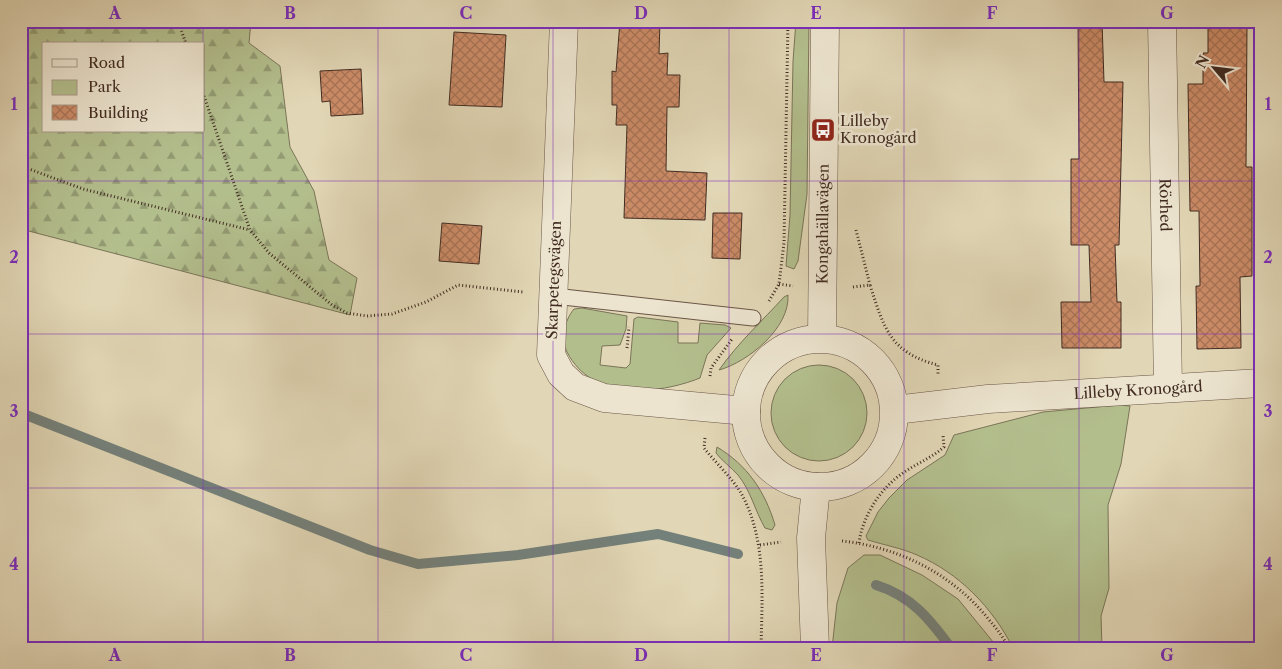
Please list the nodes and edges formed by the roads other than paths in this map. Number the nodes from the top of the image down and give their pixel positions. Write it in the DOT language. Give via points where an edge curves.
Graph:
graph roads {
  1 [pos="564,21"];
  2 [pos="825,21"];
  3 [pos="1162,21"];
  4 [pos="554,296"];
  5 [pos="753,318"];
  6 [pos="822,338"];
  7 [pos="1261,383"];
  8 [pos="1168,388"];
  9 [pos="894,410"];
  10 [pos="746,411"];
  11 [pos="816,488"];
  12 [pos="815,648"];
  1 -- 4 [label="street, Skarpetegsvägen"];
  2 -- 6 [label="street, Kongahällavägen"];
  3 -- 8 [label="street, Rörhed"];
  4 -- 5 [label="lane"];
  4 -- 10 [label="street, Skarpetegsvägen" via="551,355 561,374 575,388 604,398"];
  6 -- 9 [label="street" via="849,344 872,360 888,383"];
  6 -- 10 [label="street" via="794,344 769,359 752,383"];
  7 -- 8 [label="street, Lilleby Kronogård"];
  8 -- 9 [label="street, Lilleby Kronogård" via="988,399"];
  9 -- 11 [label="street" via="890,440 873,466 847,482"];
  10 -- 11 [label="street" via="750,439 766,464 788,481"];
  11 -- 12 [label="street" via="812,538"];
}
